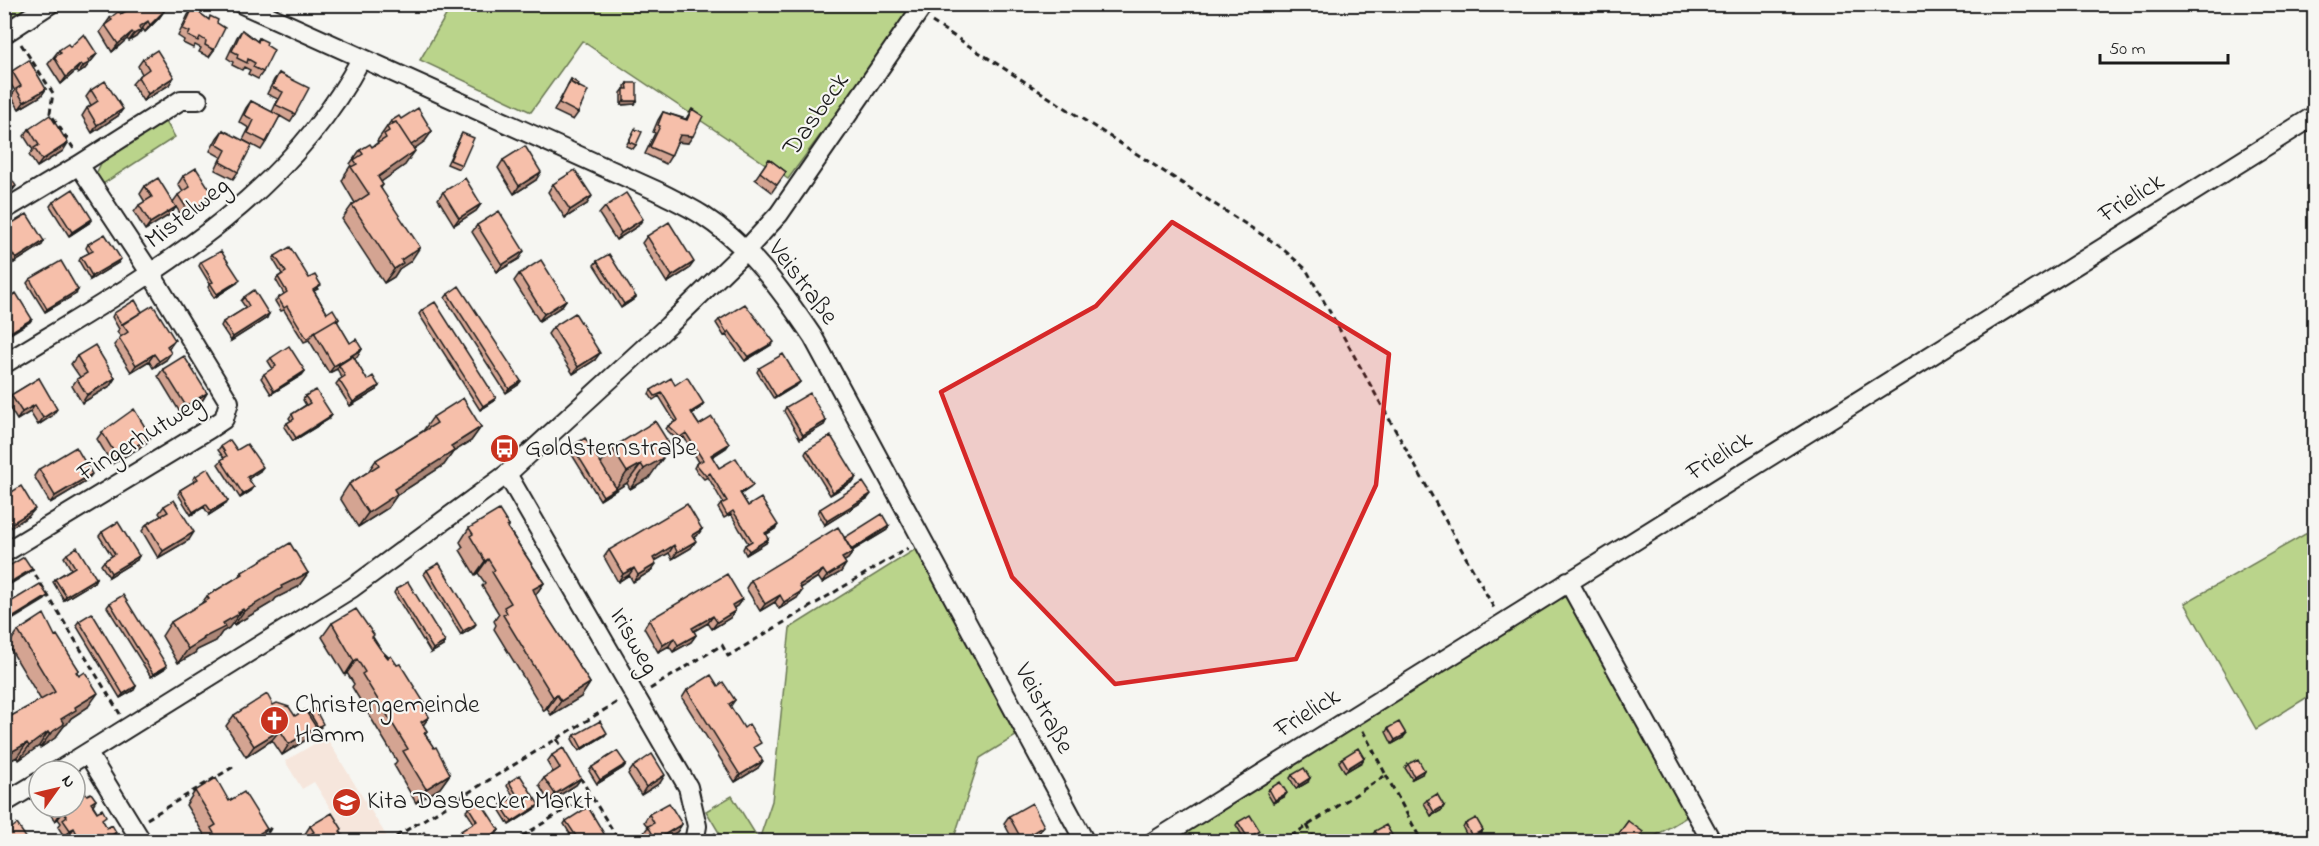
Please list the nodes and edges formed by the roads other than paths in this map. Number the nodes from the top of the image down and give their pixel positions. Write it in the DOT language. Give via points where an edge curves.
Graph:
graph roads {
  1 [pos="50,4"];
  2 [pos="242,4"];
  3 [pos="924,10"];
  4 [pos="8,32"];
  5 [pos="361,59"];
  6 [pos="198,100"];
  7 [pos="2314,116"];
  8 [pos="81,164"];
  9 [pos="4,210"];
  10 [pos="746,250"];
  11 [pos="151,274"];
  12 [pos="4,364"];
  13 [pos="507,474"];
  14 [pos="11,549"];
  15 [pos="1568,581"];
  16 [pos="88,754"];
  17 [pos="79,759"];
  18 [pos="27,789"];
  19 [pos="4,803"];
  20 [pos="138,834"];
  21 [pos="694,842"];
  22 [pos="1085,842"];
  23 [pos="1153,842"];
  24 [pos="1712,842"];
  1 -- 4 [label="street"];
  2 -- 5 [label="street, Veistraße"];
  3 -- 10 [label="street, Dasbeck" via="779,214"];
  5 -- 10 [label="street, Veistraße" via="657,191 702,215"];
  5 -- 11 [label="street, Mistelweg" via="334,104 288,162 226,219"];
  6 -- 8 [label="street" via="181,99"];
  7 -- 15 [label="street, Frielick"];
  8 -- 9 [label="street"];
  8 -- 11 [label="street"];
  10 -- 13 [label="street"];
  10 -- 22 [label="street, Veistraße" via="780,289 813,337"];
  11 -- 12 [label="street, Mistelweg"];
  11 -- 14 [label="street, Fingerhutweg" via="225,393 228,411 209,429"];
  13 -- 16 [label="street" via="352,588"];
  13 -- 21 [label="street, Irisweg" via="688,787 697,826"];
  15 -- 23 [label="street, Frielick"];
  15 -- 24 [label="street"];
  16 -- 17 [label="street"];
  16 -- 20 [label="street"];
  18 -- 19 [label="street"];
}
